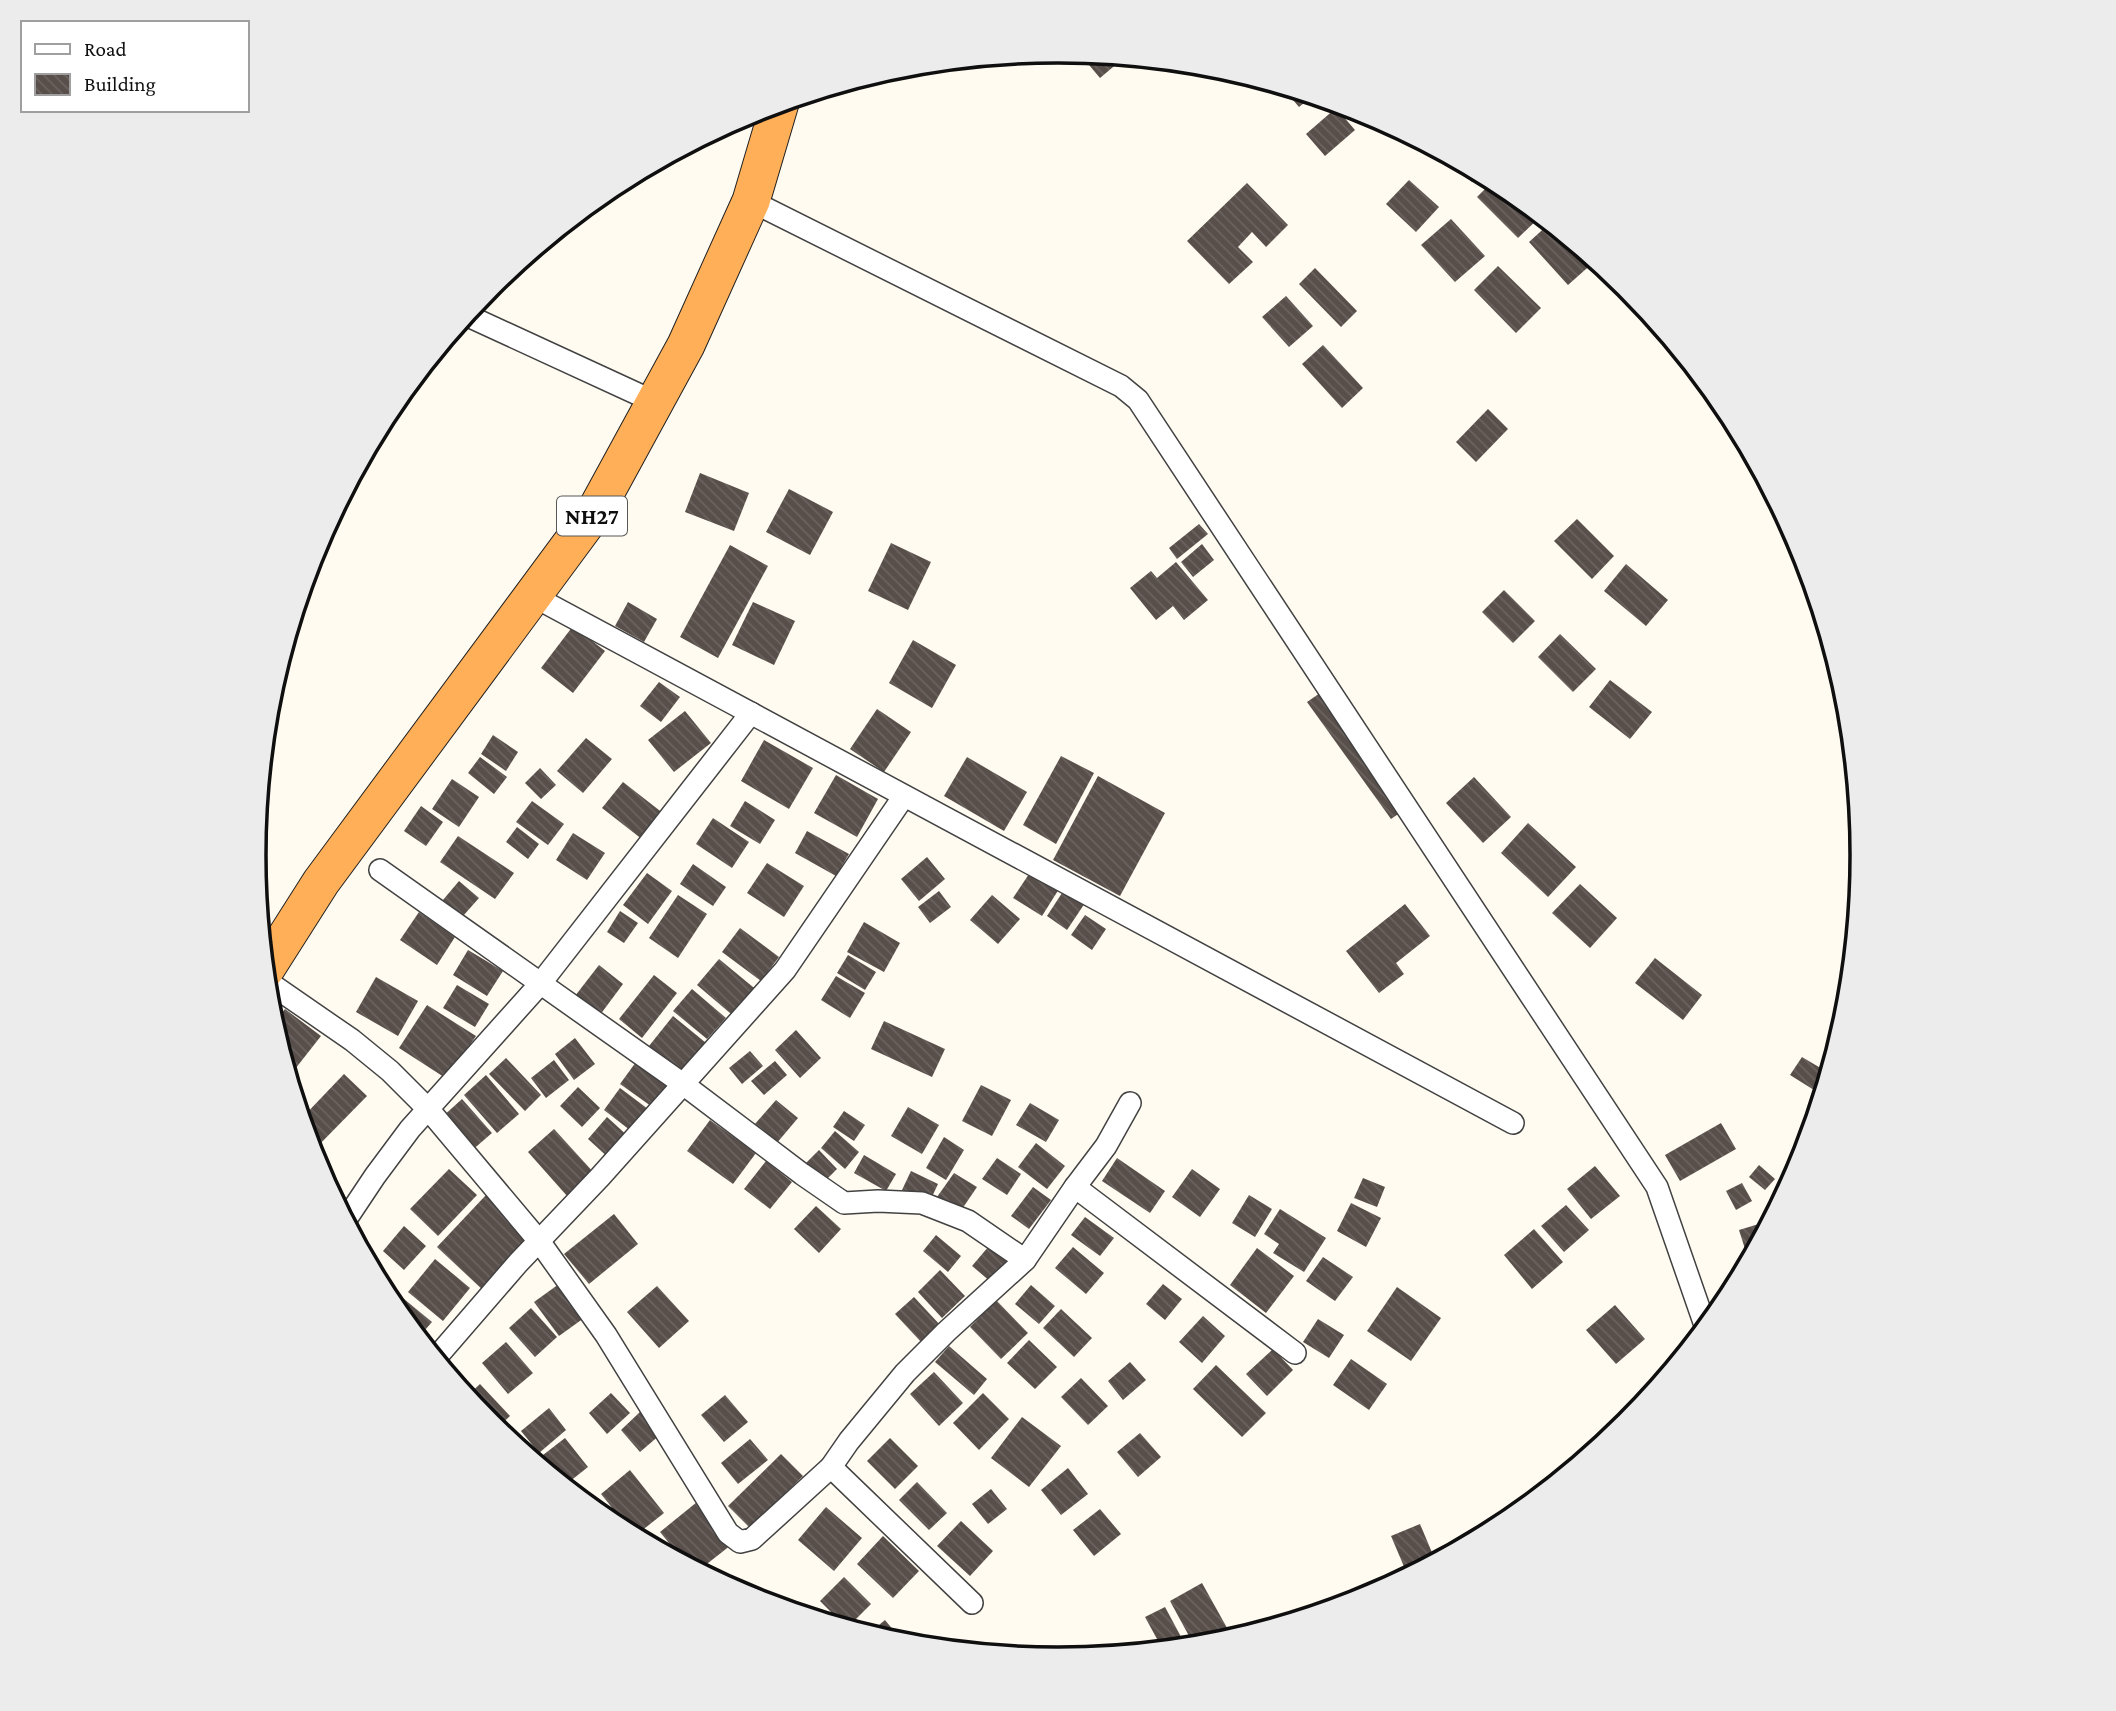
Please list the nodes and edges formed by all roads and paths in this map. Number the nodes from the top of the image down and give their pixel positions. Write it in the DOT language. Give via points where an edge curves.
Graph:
graph roads {
  1 [pos="775,115"];
  2 [pos="751,201"];
  3 [pos="476,319"];
  4 [pos="655,402"];
  5 [pos="533,596"];
  6 [pos="751,713"];
  7 [pos="904,796"];
  8 [pos="380,870"];
  9 [pos="321,882"];
  10 [pos="270,936"];
  11 [pos="272,959"];
  12 [pos="540,984"];
  13 [pos="277,988"];
  14 [pos="683,1084"];
  15 [pos="1130,1102"];
  16 [pos="429,1110"];
  17 [pos="1513,1123"];
  18 [pos="1075,1187"];
  19 [pos="351,1213"];
  20 [pos="539,1241"];
  21 [pos="1025,1260"];
  22 [pos="1702,1317"];
  23 [pos="441,1352"];
  24 [pos="1295,1353"];
  25 [pos="831,1467"];
  26 [pos="972,1603"];
  1 -- 2 [label="highway, NH27"];
  2 -- 4 [label="highway, NH27"];
  2 -- 22 [label="street" via="1121,386 1138,400 1657,1187"];
  3 -- 4 [label="street"];
  4 -- 5 [label="highway, NH27" via="596,510"];
  5 -- 6 [label="street"];
  5 -- 9 [label="highway, NH27"];
  6 -- 7 [label="street"];
  6 -- 12 [label="street"];
  7 -- 14 [label="street" via="785,970"];
  7 -- 17 [label="street"];
  8 -- 12 [label="street"];
  9 -- 10 [label="highway, NH27"];
  9 -- 11 [label="highway, NH27"];
  12 -- 14 [label="street"];
  12 -- 16 [label="street"];
  13 -- 16 [label="street" via="368,1052"];
  14 -- 20 [label="street"];
  14 -- 21 [label="street" via="844,1203 922,1203 968,1221"];
  15 -- 18 [label="street" via="1106,1146"];
  16 -- 19 [label="street" via="410,1129"];
  16 -- 20 [label="street"];
  18 -- 21 [label="street"];
  18 -- 24 [label="street"];
  20 -- 23 [label="street"];
  20 -- 25 [label="street" via="606,1335 728,1534 740,1542 752,1539"];
  21 -- 25 [label="street" via="905,1373"];
  25 -- 26 [label="street"];
}
